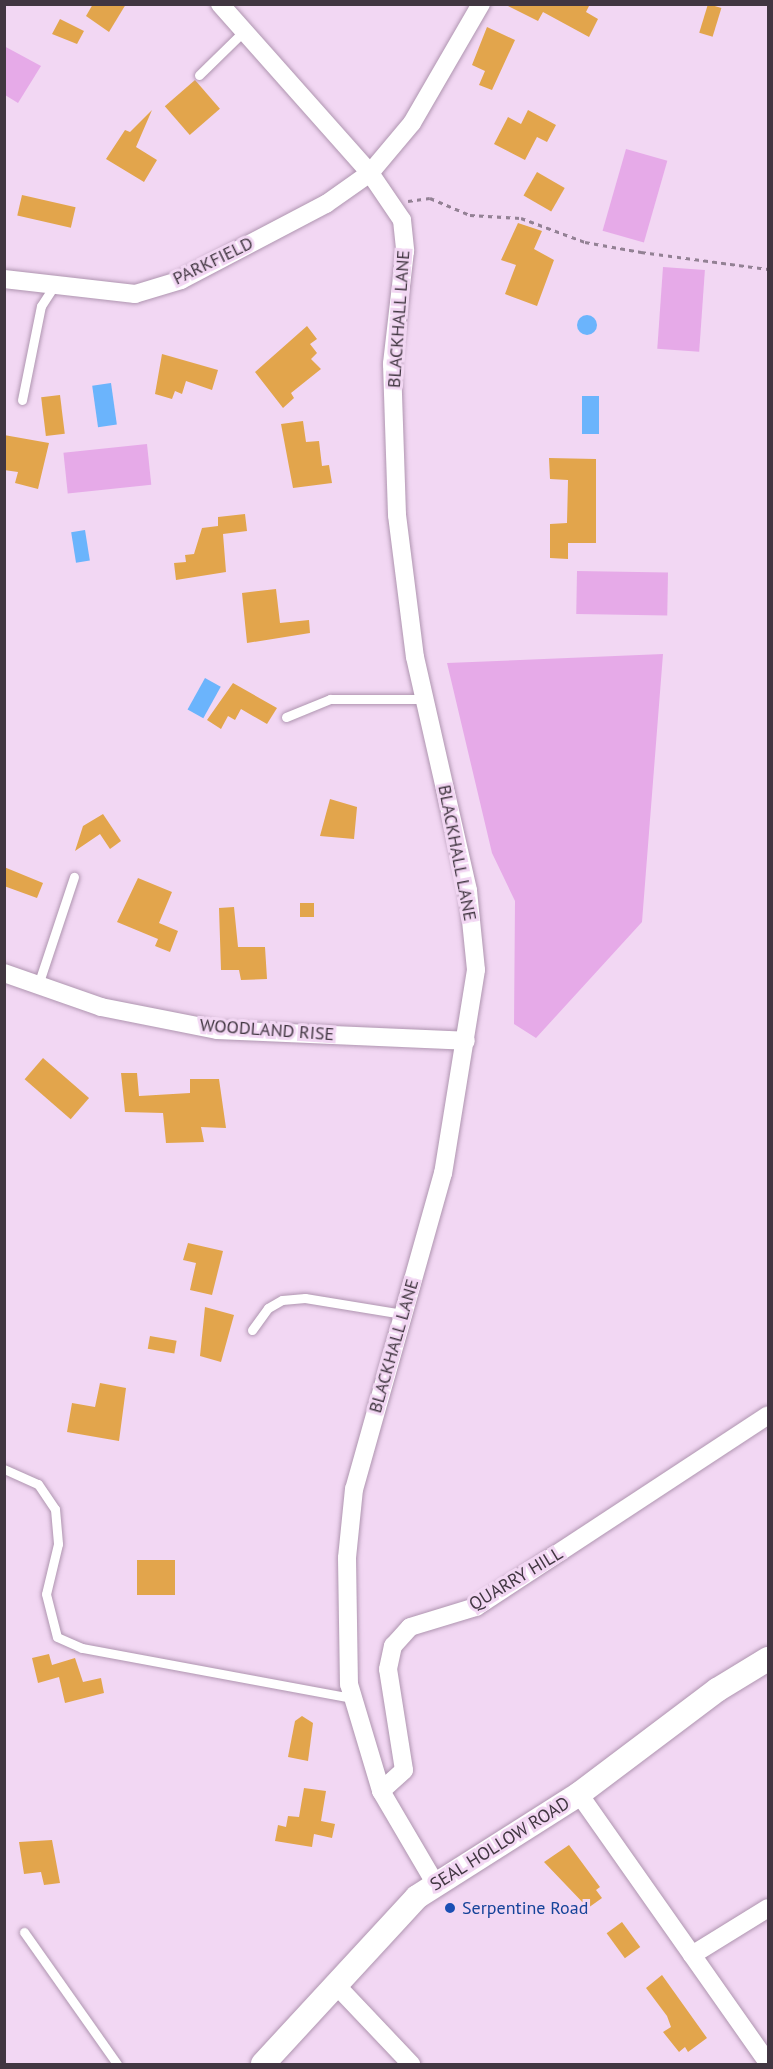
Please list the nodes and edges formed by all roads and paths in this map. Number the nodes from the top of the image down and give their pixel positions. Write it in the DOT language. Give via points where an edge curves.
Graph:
graph roads {
  1 [pos="220,4"];
  2 [pos="482,4"];
  3 [pos="244,31"];
  4 [pos="199,75"];
  5 [pos="370,173"];
  6 [pos="394,202"];
  7 [pos="768,269"];
  8 [pos="4,279"];
  9 [pos="54,286"];
  10 [pos="22,400"];
  11 [pos="424,699"];
  12 [pos="286,717"];
  13 [pos="74,877"];
  14 [pos="4,973"];
  15 [pos="38,985"];
  16 [pos="466,1041"];
  17 [pos="403,1314"];
  18 [pos="252,1330"];
  19 [pos="768,1415"];
  20 [pos="4,1469"];
  21 [pos="768,1659"];
  22 [pos="353,1698"];
  23 [pos="381,1791"];
  24 [pos="579,1794"];
  25 [pos="435,1883"];
  26 [pos="768,1908"];
  27 [pos="24,1932"];
  28 [pos="692,1955"];
  29 [pos="337,1986"];
  30 [pos="768,2063"];
  31 [pos="117,2064"];
  32 [pos="265,2064"];
  33 [pos="411,2064"];
  1 -- 3 [label="street, BLACKHALL LANE"];
  2 -- 5 [label="street, PARKFIELD" via="412,123"];
  3 -- 4 [label="lane"];
  3 -- 5 [label="street, BLACKHALL LANE"];
  5 -- 6 [label="street, BLACKHALL LANE"];
  5 -- 9 [label="street, PARKFIELD" via="326,204 181,280 135,294"];
  6 -- 7 [label="path" via="430,198 470,215 520,218 585,242"];
  6 -- 11 [label="street, BLACKHALL LANE" via="405,251 392,364 397,515"];
  8 -- 9 [label="street, PARKFIELD"];
  9 -- 10 [label="lane" via="41,306"];
  11 -- 12 [label="lane" via="330,699"];
  11 -- 16 [label="street, BLACKHALL LANE" via="468,891 476,970"];
  13 -- 15 [label="lane"];
  14 -- 15 [label="street, WOODLAND RISE"];
  15 -- 16 [label="street, WOODLAND RISE" via="101,1007 217,1030"];
  16 -- 17 [label="street, BLACKHALL LANE" via="443,1173"];
  17 -- 18 [label="lane" via="305,1298 282,1300 268,1308"];
  17 -- 22 [label="street, BLACKHALL LANE" via="354,1490 347,1558"];
  19 -- 23 [label="street, QUARRY HILL" via="476,1607 410,1627 393,1646 388,1669 404,1770"];
  20 -- 22 [label="lane" via="38,1484 56,1509 58,1544 46,1594 50,1624 57,1637 82,1648"];
  21 -- 24 [label="main road, SEAL HOLLOW ROAD" via="717,1690"];
  22 -- 23 [label="street, BLACKHALL LANE"];
  23 -- 25 [label="street, BLACKHALL LANE"];
  24 -- 25 [label="main road, SEAL HOLLOW ROAD"];
  24 -- 28 [label="street"];
  25 -- 29 [label="main road, SEAL HOLLOW ROAD"];
  26 -- 28 [label="street"];
  27 -- 31 [label="lane"];
  28 -- 30 [label="street"];
  29 -- 32 [label="main road, SEAL HOLLOW ROAD"];
  29 -- 33 [label="street"];
}
